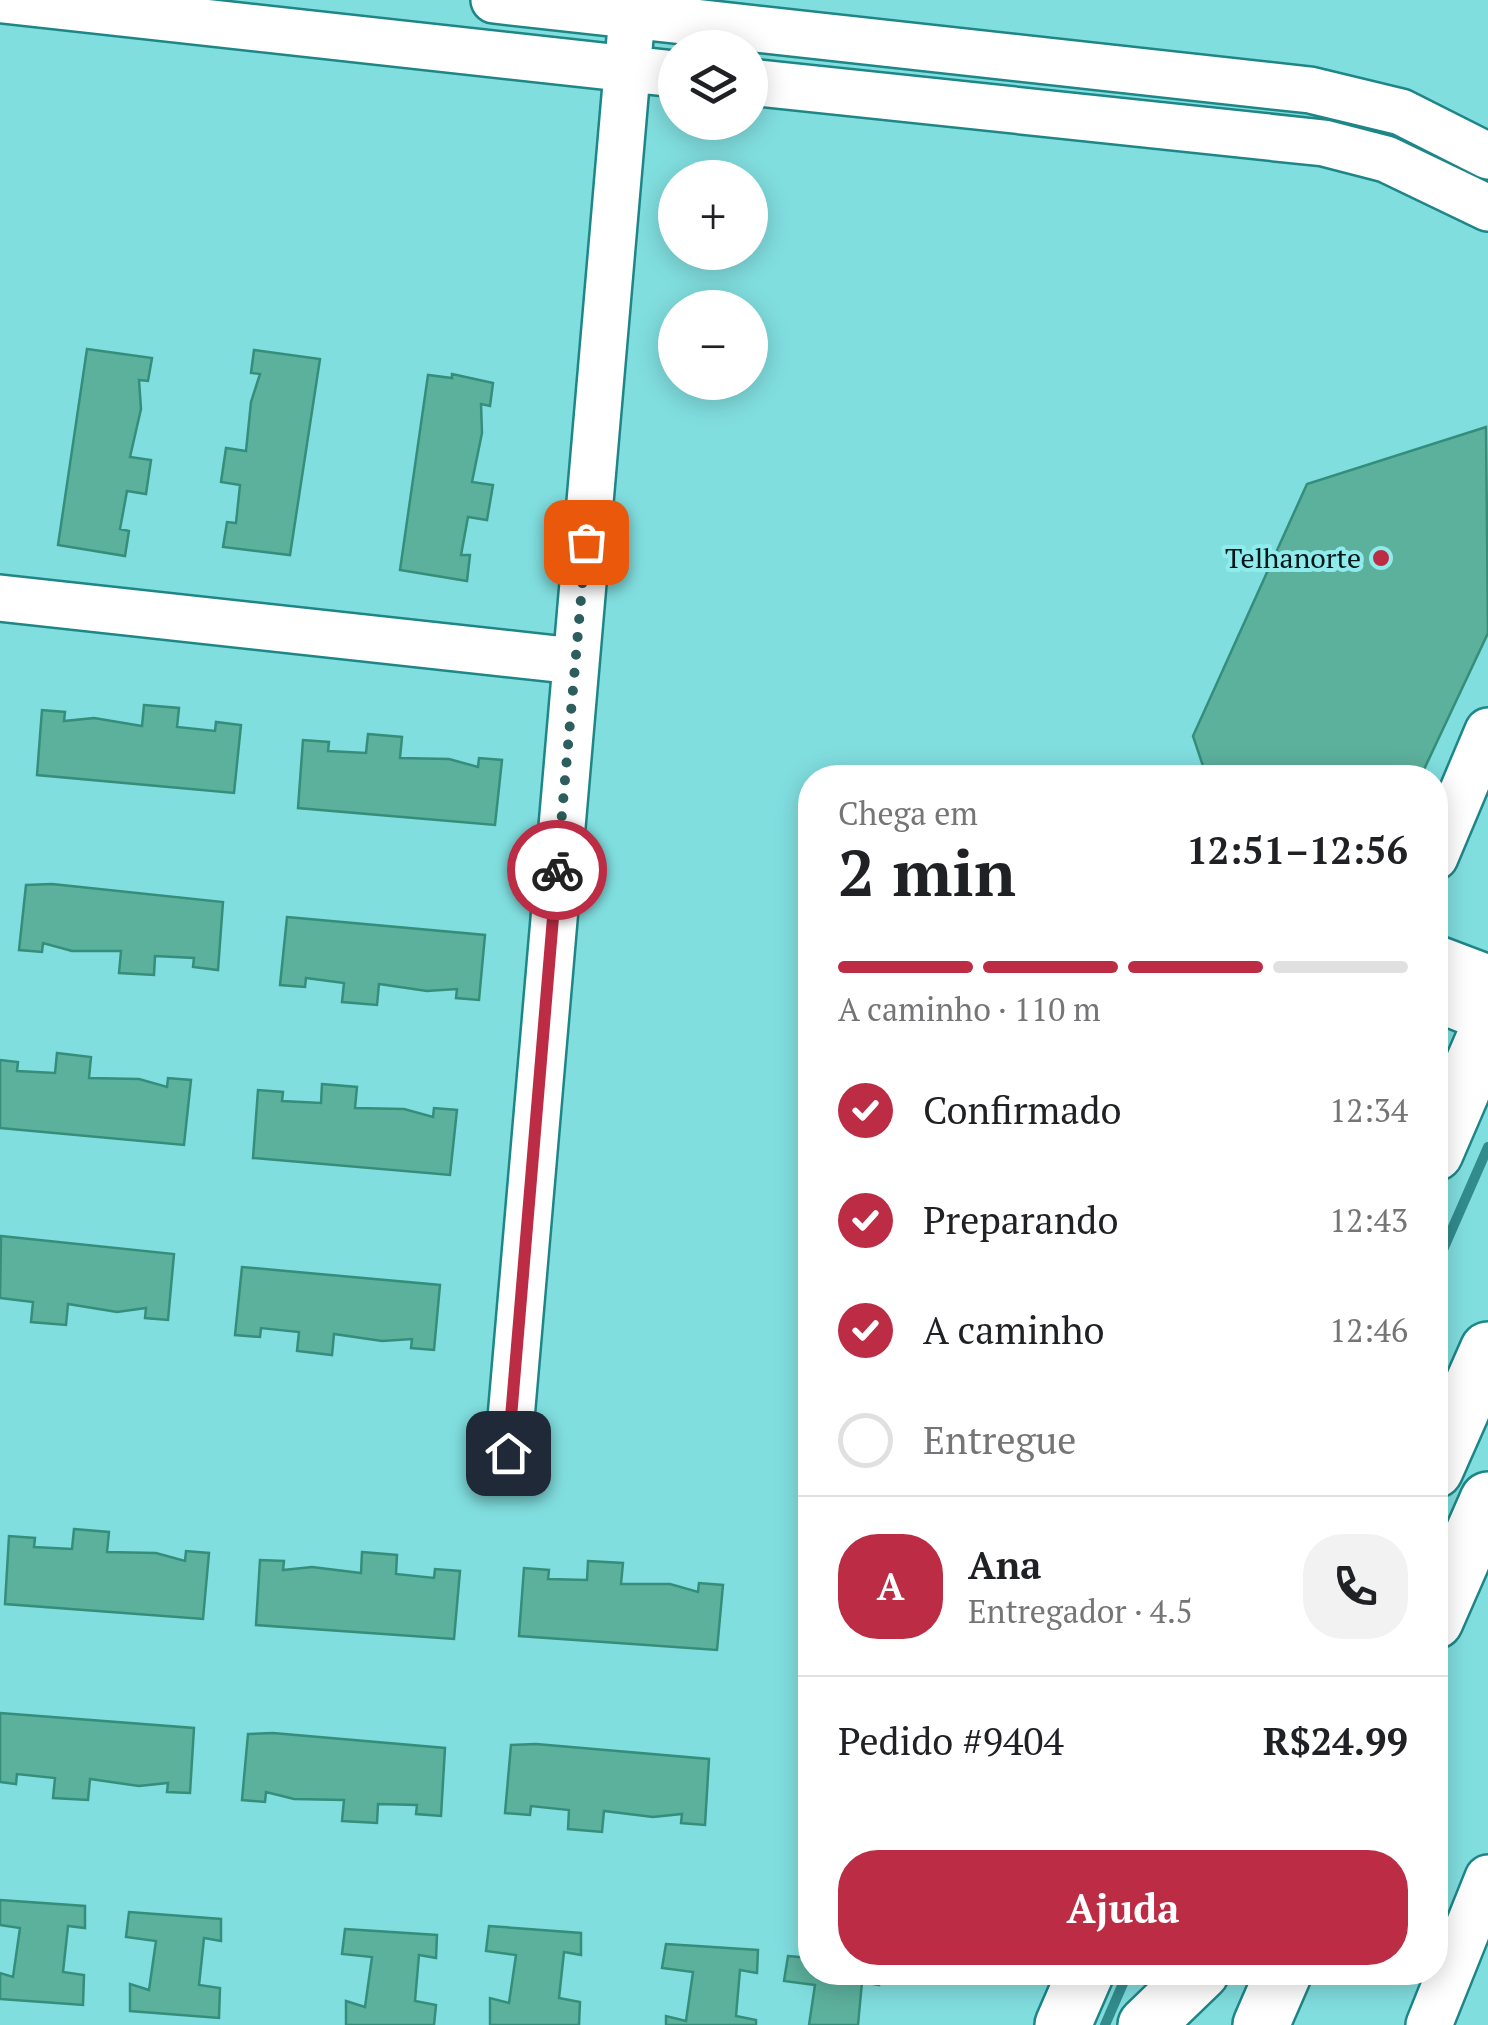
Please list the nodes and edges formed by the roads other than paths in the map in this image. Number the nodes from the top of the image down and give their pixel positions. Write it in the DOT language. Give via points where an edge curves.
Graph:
graph roads {
  1 [pos="3,0"];
  2 [pos="494,0"];
  3 [pos="632,15"];
  4 [pos="323,18"];
  5 [pos="627,68"];
  6 [pos="1122,69"];
  7 [pos="658,72"];
  8 [pos="768,84"];
  9 [pos="1111,120"];
  10 [pos="1488,156"];
  11 [pos="1488,208"];
  12 [pos="0,598"];
  13 [pos="575,661"];
  14 [pos="1488,731"];
  15 [pos="1448,826"];
  16 [pos="1448,963"];
  17 [pos="1488,978"];
  18 [pos="1448,1003"];
  19 [pos="1488,1018"];
  20 [pos="1488,1030"];
  21 [pos="1448,1116"];
  22 [pos="1488,1350"];
  23 [pos="1448,1441"];
  24 [pos="508,1453"];
  25 [pos="1488,1500"];
  26 [pos="1448,1591"];
  27 [pos="1488,1878"];
  28 [pos="1448,1979"];
  29 [pos="1080,1985"];
  30 [pos="1188,1985"];
  31 [pos="1206,1985"];
  32 [pos="1278,1985"];
  33 [pos="1446,1985"];
  34 [pos="1063,2025"];
  35 [pos="1146,2025"];
  36 [pos="1188,2025"];
  37 [pos="1261,2025"];
  38 [pos="1430,2025"];
  1 -- 4 [label="street"];
  2 -- 3 [label="street"];
  3 -- 5 [label="street"];
  3 -- 6 [label="street"];
  4 -- 5 [label="street"];
  5 -- 7 [label="street"];
  5 -- 13 [label="street"];
  6 -- 9 [label="street"];
  6 -- 10 [label="street" via="1356,98 1430,124"];
  8 -- 9 [label="street"];
  9 -- 11 [label="street" via="1356,150 1427,175"];
  12 -- 13 [label="street"];
  13 -- 24 [label="street"];
  14 -- 15 [label="street"];
  16 -- 17 [label="street"];
  18 -- 19 [label="street"];
  20 -- 21 [label="main road"];
  22 -- 23 [label="main road"];
  25 -- 26 [label="main road"];
  27 -- 28 [label="street"];
  29 -- 34 [label="main road"];
  30 -- 35 [label="main road"];
  31 -- 36 [label="main road"];
  32 -- 37 [label="main road"];
  33 -- 38 [label="street"];
}
